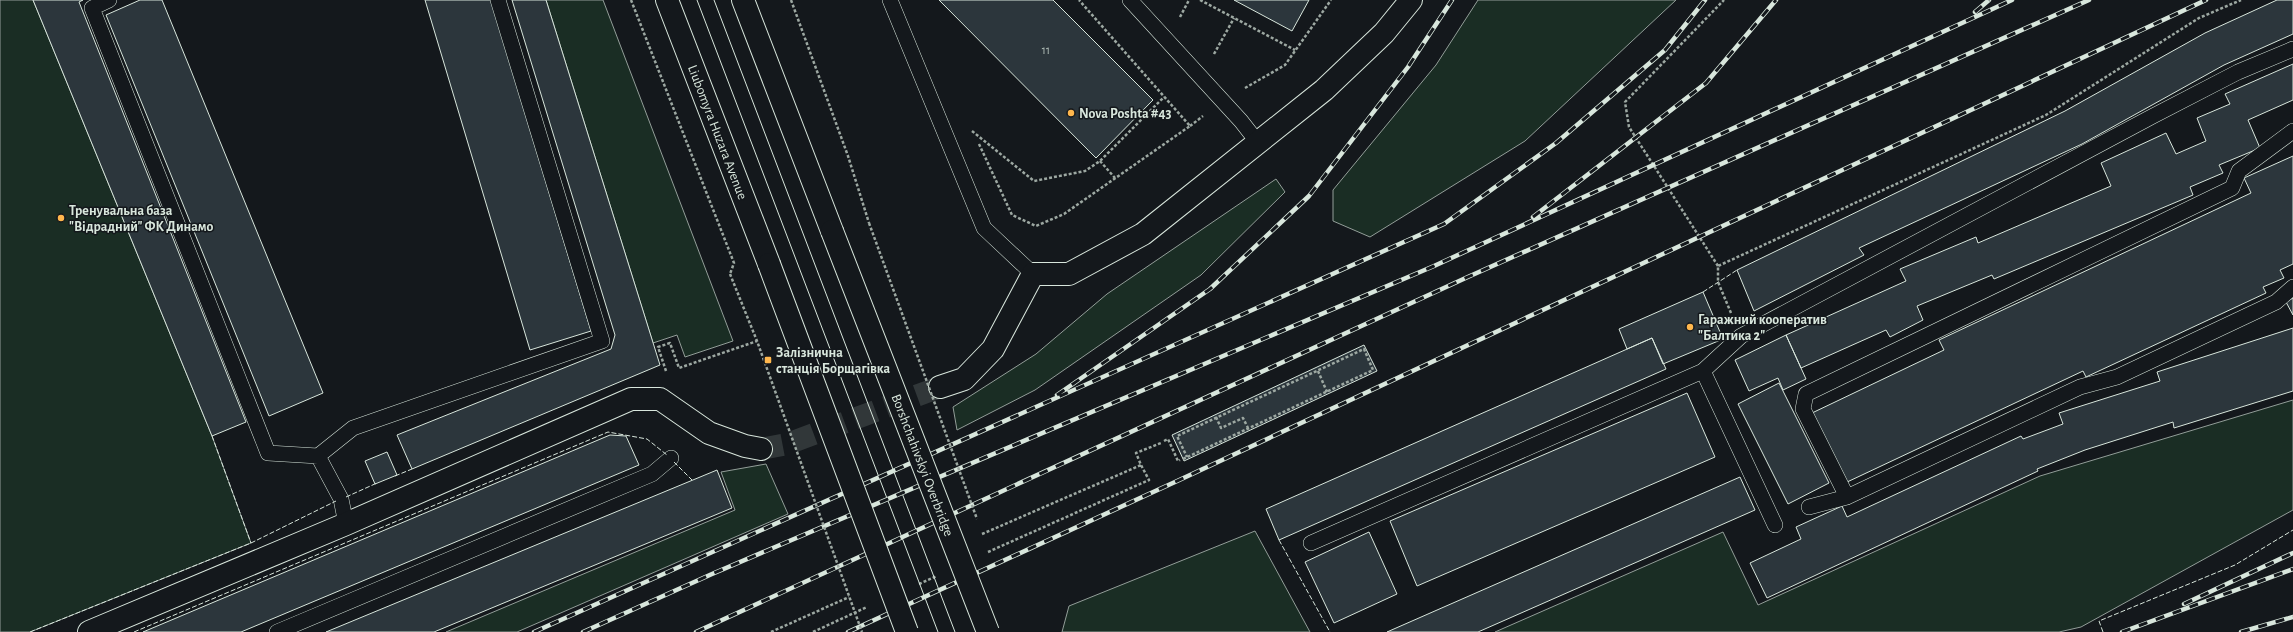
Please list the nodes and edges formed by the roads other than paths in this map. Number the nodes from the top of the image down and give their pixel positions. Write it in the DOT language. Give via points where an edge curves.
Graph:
graph roads {
  1 [pos="108,0"];
  2 [pos="498,0"];
  3 [pos="668,0"];
  4 [pos="743,0"];
  5 [pos="890,0"];
  6 [pos="1130,0"];
  7 [pos="1411,0"];
  8 [pos="2293,49"];
  9 [pos="2293,130"];
  10 [pos="1259,144"];
  11 [pos="1033,274"];
  12 [pos="2293,287"];
  13 [pos="1703,371"];
  14 [pos="940,387"];
  15 [pos="761,448"];
  16 [pos="318,456"];
  17 [pos="671,458"];
  18 [pos="1847,497"];
  19 [pos="1809,507"];
  20 [pos="346,524"];
  21 [pos="1775,525"];
  22 [pos="1311,543"];
  23 [pos="89,632"];
  24 [pos="277,632"];
  25 [pos="907,632"];
  26 [pos="988,632"];
  1 -- 16 [label="lane" via="92,8 268,453"];
  2 -- 16 [label="lane" via="602,341 353,428"];
  3 -- 25 [label="street, Liubomyra Huzara Avenue, bridge"];
  4 -- 26 [label="street, Borshchahivskyi Overbridge, bridge"];
  5 -- 11 [label="lane" via="984,228"];
  6 -- 10 [label="lane"];
  7 -- 10 [label="street" via="1384,33 1324,90"];
  8 -- 13 [label="lane" via="2238,72 2153,116 1741,336"];
  9 -- 18 [label="lane" via="2239,171 2232,188 1806,394 1803,409"];
  10 -- 11 [label="street" via="1143,234 1068,274"];
  11 -- 14 [label="street" via="993,349 964,379"];
  12 -- 18 [label="lane" via="2276,302 2161,357 2117,377 2080,387"];
  13 -- 21 [label="lane"];
  13 -- 22 [label="lane"];
  15 -- 20 [label="street" via="745,446 709,433 660,398 631,399"];
  16 -- 20 [label="lane" via="341,499"];
  17 -- 24 [label="lane" via="652,474"];
  18 -- 19 [label="lane"];
  20 -- 23 [label="street"];
}
